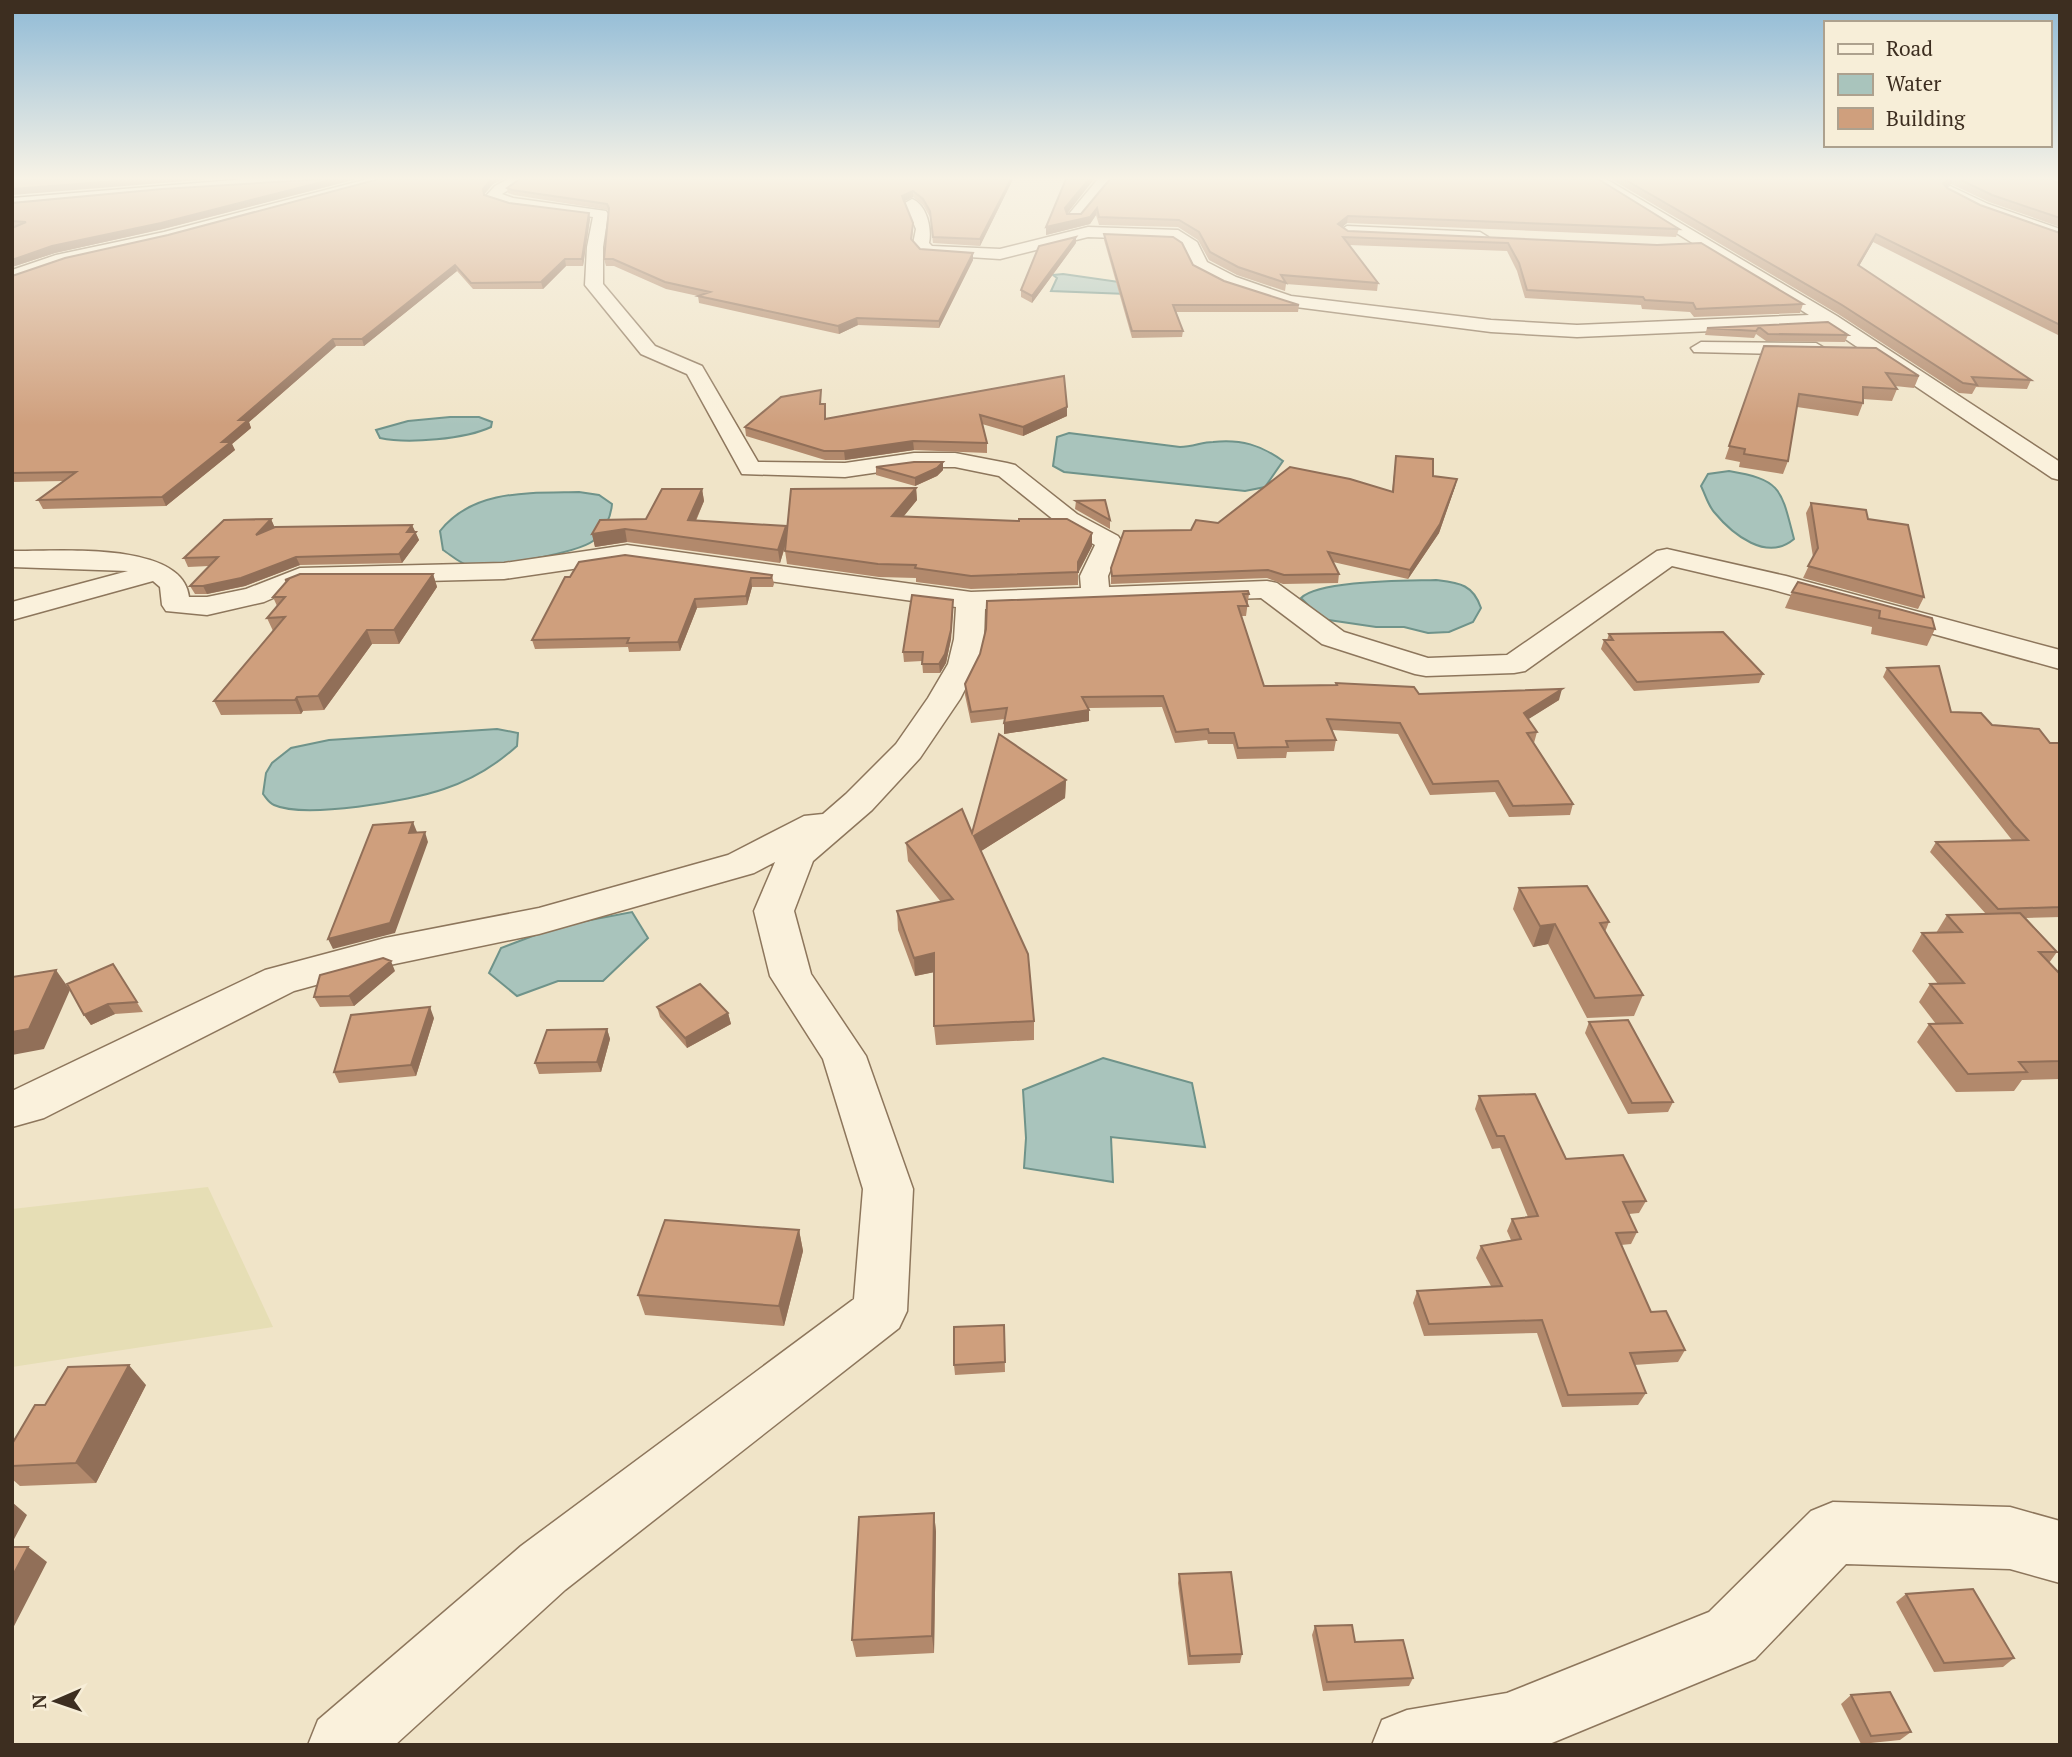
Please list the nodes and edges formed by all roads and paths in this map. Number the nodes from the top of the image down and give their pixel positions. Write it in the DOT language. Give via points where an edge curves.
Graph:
graph roads {
  1 [pos="54,261"];
  2 [pos="595,261"];
  3 [pos="1198,261"];
  4 [pos="1735,261"];
  5 [pos="12,276"];
  6 [pos="1830,320"];
  7 [pos="1491,327"];
  8 [pos="1653,346"];
  9 [pos="1677,348"];
  10 [pos="1874,351"];
  11 [pos="2060,473"];
  12 [pos="12,559"];
  13 [pos="158,571"];
  14 [pos="1096,596"];
  15 [pos="971,601"];
  16 [pos="12,611"];
  17 [pos="2060,660"];
  18 [pos="859,802"];
  19 [pos="12,1109"];
  20 [pos="2060,1552"];
  21 [pos="344,1745"];
  22 [pos="1407,1745"];
  1 -- 5 [label="street"];
  2 -- 14 [label="street" via="594,285 648,350 695,370 750,469 845,470 914,460 955,460 1007,470 1068,519 1108,542 1094,576"];
  3 -- 7 [label="street" via="1230,281 1288,301"];
  4 -- 6 [label="street"];
  6 -- 7 [label="street" via="1636,330"];
  6 -- 10 [label="street"];
  7 -- 8 [label="street"];
  9 -- 10 [label="street"];
  10 -- 11 [label="street"];
  12 -- 13 [label="street" via="127,562"];
  13 -- 15 [label="street" via="174,585 176,605 207,606 254,596 300,576 505,570 627,553"];
  13 -- 16 [label="street"];
  14 -- 15 [label="street"];
  14 -- 17 [label="street" via="1267,589 1334,638 1426,667 1514,664 1667,557"];
  15 -- 18 [label="street" via="963,664 944,699 908,751"];
  18 -- 19 [label="street" via="741,864 539,921 385,952 280,980 29,1105"];
  18 -- 21 [label="street" via="796,856 774,911 791,976 844,1056 888,1189 880,1311 543,1568"];
  20 -- 22 [label="street" via="2010,1538 1833,1534 1732,1636 1507,1727"];
}
